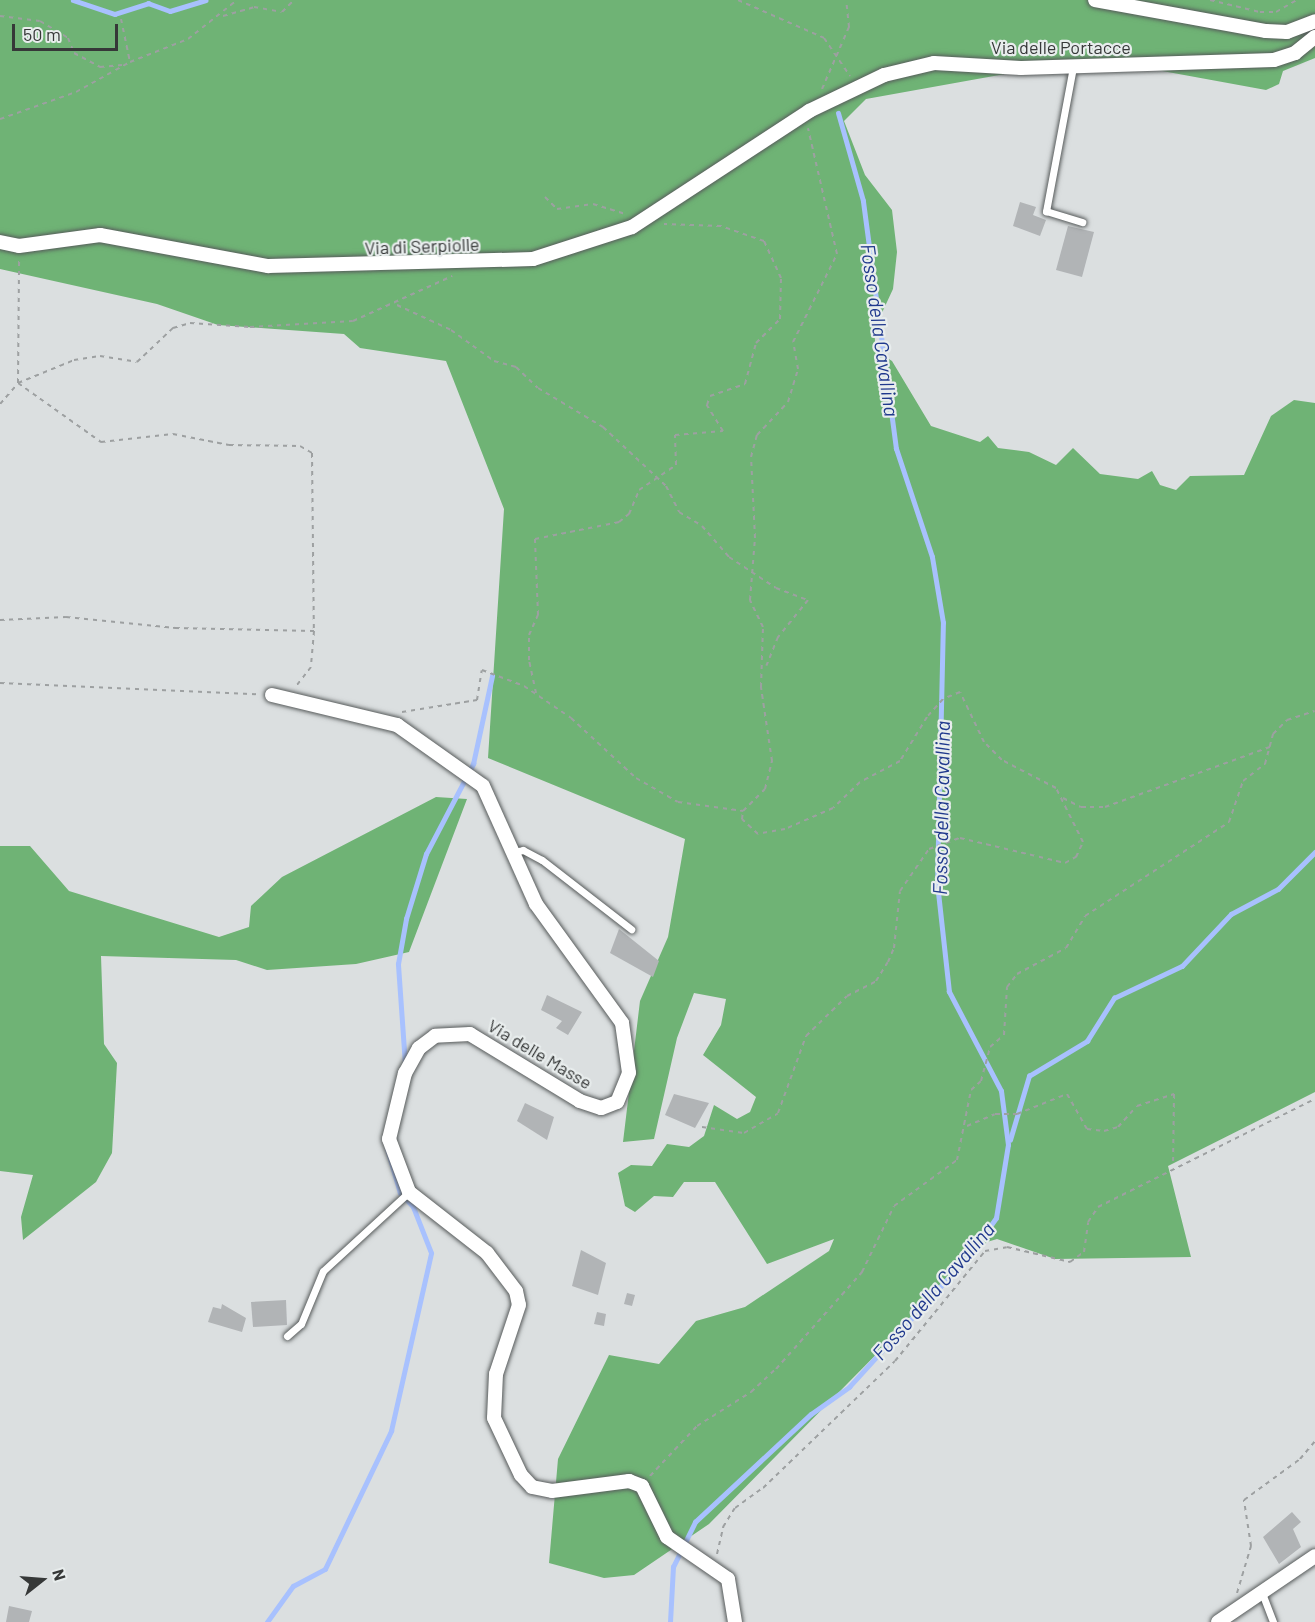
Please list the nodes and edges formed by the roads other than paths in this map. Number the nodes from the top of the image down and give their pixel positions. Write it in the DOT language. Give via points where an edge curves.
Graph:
graph roads {
  1 [pos="1095,0"];
  2 [pos="1315,21"];
  3 [pos="1315,37"];
  4 [pos="1073,67"];
  5 [pos="809,111"];
  6 [pos="1082,222"];
  7 [pos="0,242"];
  8 [pos="272,695"];
  9 [pos="513,852"];
  10 [pos="631,930"];
  11 [pos="409,1192"];
  12 [pos="287,1336"];
  13 [pos="1315,1556"];
  14 [pos="1262,1593"];
  15 [pos="735,1622"];
  16 [pos="1218,1622"];
  17 [pos="1273,1622"];
  1 -- 2 [label="street" via="1266,31 1287,32"];
  3 -- 4 [label="street, Via delle Portacce" via="1295,53 1274,60"];
  4 -- 5 [label="street, Via delle Portacce" via="934,63 858,85"];
  4 -- 6 [label="lane" via="1046,211"];
  5 -- 7 [label="street, Via di Serpiolle" via="640,220 586,245 533,259 268,266 100,235 19,246"];
  8 -- 9 [label="street, Via delle Masse" via="374,716 398,725 483,786"];
  9 -- 10 [label="lane" via="524,850 542,860"];
  9 -- 11 [label="street, Via delle Masse" via="536,904 622,1023 629,1073 617,1102 601,1108 580,1101 470,1034 435,1036 419,1048 405,1073 390,1120 389,1139"];
  11 -- 12 [label="lane" via="323,1271 301,1324"];
  11 -- 15 [label="street" via="487,1253 516,1291 519,1305 496,1374 494,1418 520,1476 532,1487 552,1491 629,1481 642,1486 667,1537 714,1566 733,1587"];
  13 -- 14 [label="street"];
  14 -- 16 [label="street"];
  14 -- 17 [label="lane"];
}
